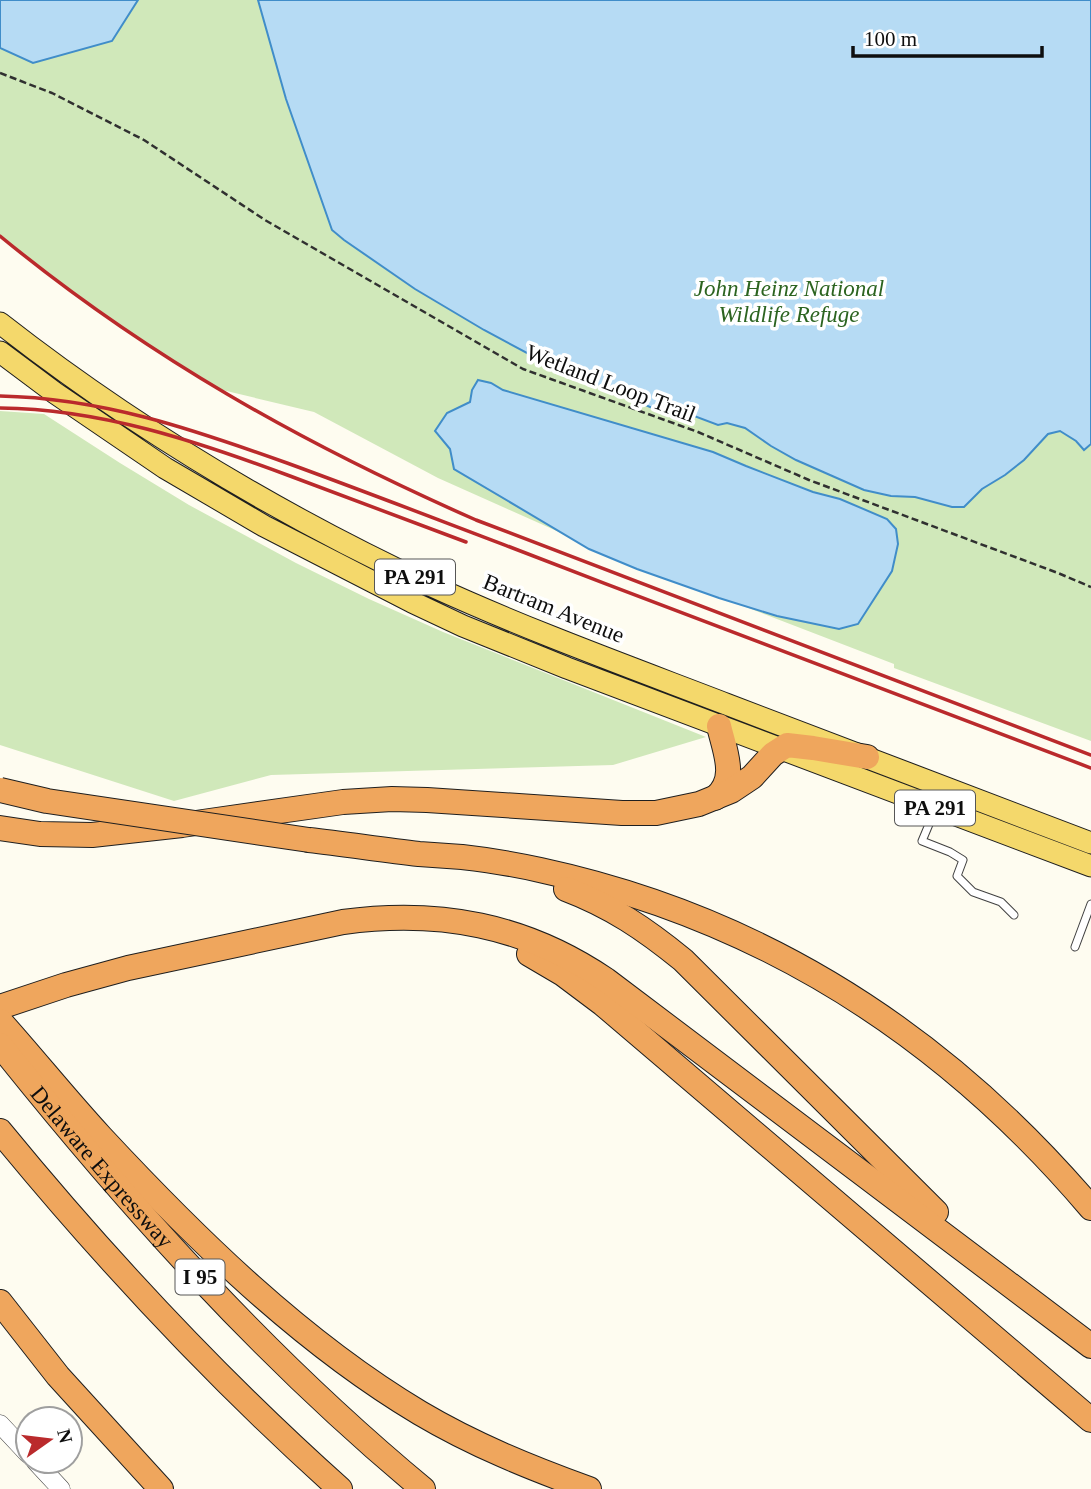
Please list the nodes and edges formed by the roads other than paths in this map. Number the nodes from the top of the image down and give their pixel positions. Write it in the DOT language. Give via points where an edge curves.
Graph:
graph roads {
  1 [pos="0,323"];
  2 [pos="0,352"];
  3 [pos="719,726"];
  4 [pos="780,748"];
  5 [pos="867,757"];
  6 [pos="945,787"];
  7 [pos="0,790"];
  8 [pos="715,798"];
  9 [pos="936,808"];
  10 [pos="0,828"];
  11 [pos="1091,842"];
  12 [pos="422,854"];
  13 [pos="1091,866"];
  14 [pos="1091,904"];
  15 [pos="1014,915"];
  16 [pos="262,940"];
  17 [pos="1075,947"];
  18 [pos="0,1007"];
  19 [pos="0,1021"];
  20 [pos="0,1045"];
  21 [pos="0,1131"];
  22 [pos="1091,1208"];
  23 [pos="0,1302"];
  24 [pos="1091,1338"];
  25 [pos="1091,1346"];
  26 [pos="1091,1420"];
  27 [pos="0,1424"];
  28 [pos="14,1439"];
  29 [pos="48,1475"];
  30 [pos="61,1489"];
  31 [pos="161,1489"];
  32 [pos="340,1489"];
  33 [pos="423,1489"];
  34 [pos="589,1489"];
  1 -- 5 [label="main road, Bartram Avenue / PA 291" via="183,450 344,542 547,635"];
  2 -- 3 [label="main road, PA 291" via="164,468 311,552 463,626"];
  3 -- 4 [label="main road, PA 291"];
  3 -- 8 [label="highway" via="728,779"];
  4 -- 5 [label="highway" via="791,745"];
  4 -- 8 [label="highway" via="752,777"];
  4 -- 9 [label="main road, PA 291"];
  5 -- 6 [label="main road, Bartram Avenue / PA 291"];
  6 -- 9 [label="lane"];
  6 -- 11 [label="main road, Bartram Avenue / PA 291"];
  7 -- 12 [label="highway, bridge" via="47,802"];
  8 -- 10 [label="highway" via="679,810 646,814 376,799 92,835"];
  9 -- 13 [label="main road, PA 291"];
  9 -- 15 [label="lane" via="922,841 963,860 957,876 973,892 1000,902"];
  12 -- 22 [label="highway" via="512,864 601,885 704,921 802,967 886,1020 961,1076 1029,1139"];
  12 -- 24 [label="highway" via="555,884 606,906 654,936 947,1222"];
  14 -- 17 [label="lane"];
  16 -- 18 [label="highway" via="139,965"];
  16 -- 25 [label="highway" via="343,922 425,917 503,931 556,950 623,992"];
  16 -- 26 [label="highway" via="370,926 421,925 479,934 536,957 603,1004"];
  19 -- 34 [label="highway" via="100,1136 179,1217 327,1349 399,1401 467,1439"];
  20 -- 33 [label="highway, Delaware Expressway / I 95" via="192,1269 286,1366"];
  21 -- 32 [label="highway, I 95" via="143,1297"];
  23 -- 31 [label="highway" via="58,1376"];
  27 -- 28 [label="street"];
  29 -- 30 [label="street"];
}
